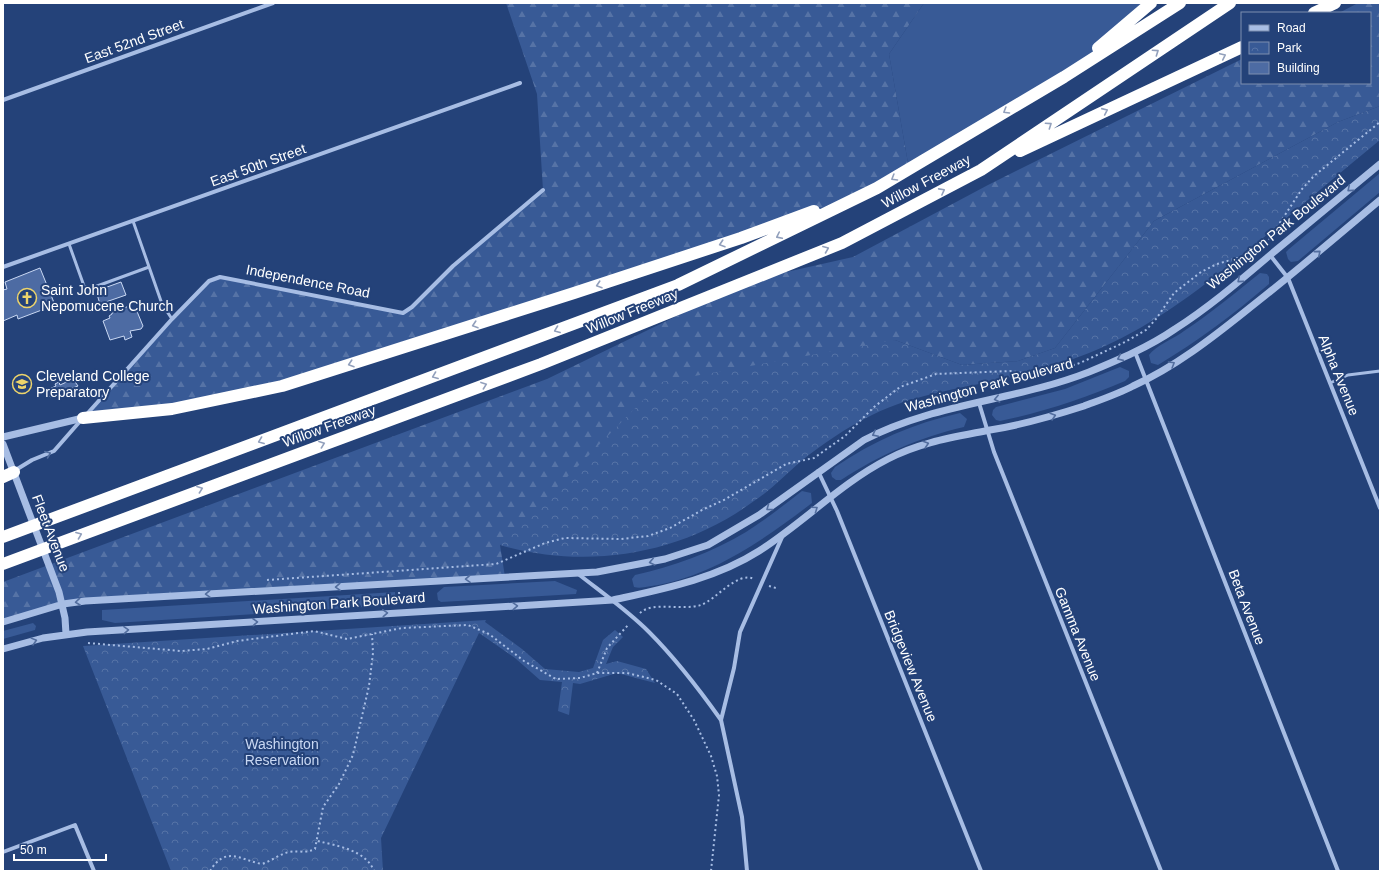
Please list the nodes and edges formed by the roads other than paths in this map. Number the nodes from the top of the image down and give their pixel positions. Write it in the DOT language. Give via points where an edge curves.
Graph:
graph roads {
  1 [pos="273,3"];
  2 [pos="1151,3"];
  3 [pos="1180,3"];
  4 [pos="1230,3"];
  5 [pos="1335,3"];
  6 [pos="1316,12"];
  7 [pos="1241,47"];
  8 [pos="1064,77"];
  9 [pos="520,83"];
  10 [pos="3,100"];
  11 [pos="1380,164"];
  12 [pos="981,170"];
  13 [pos="877,188"];
  14 [pos="543,190"];
  15 [pos="1380,200"];
  16 [pos="133,221"];
  17 [pos="69,244"];
  18 [pos="1270,255"];
  19 [pos="149,267"];
  20 [pos="3,268"];
  21 [pos="1288,278"];
  22 [pos="172,318"];
  23 [pos="1135,352"];
  24 [pos="1380,371"];
  25 [pos="1146,380"];
  26 [pos="1330,383"];
  27 [pos="979,403"];
  28 [pos="83,418"];
  29 [pos="987,431"];
  30 [pos="3,437"];
  31 [pos="3,444"];
  32 [pos="818,471"];
  33 [pos="8,474"];
  34 [pos="831,498"];
  35 [pos="1380,508"];
  36 [pos="784,534"];
  37 [pos="3,537"];
  38 [pos="3,564"];
  39 [pos="576,573"];
  40 [pos="613,600"];
  41 [pos="63,604"];
  42 [pos="3,622"];
  43 [pos="66,634"];
  44 [pos="3,649"];
  45 [pos="721,720"];
  46 [pos="3,852"];
  47 [pos="94,871"];
  48 [pos="747,871"];
  49 [pos="981,871"];
  50 [pos="1160,871"];
  51 [pos="1338,871"];
  1 -- 10 [label="street, East 52nd Street"];
  2 -- 8 [label="highway"];
  3 -- 8 [label="highway, Willow Freeway"];
  12 -- 4 [label="highway, Willow Freeway, one-way"];
  5 -- 6 [label="highway"];
  12 -- 7 [label="highway, one-way"];
  8 -- 13 [label="highway, Willow Freeway, one-way"];
  9 -- 16 [label="street, East 50th Street"];
  11 -- 18 [label="street, Washington Park Boulevard, one-way"];
  38 -- 12 [label="highway, Willow Freeway, one-way" via="541,364 751,280 842,243"];
  13 -- 28 [label="highway, one-way" via="711,248 282,386 172,409"];
  13 -- 37 [label="highway, Willow Freeway, one-way" via="678,285"];
  14 -- 22 [label="street, Independence Road" via="453,266 403,313 220,277 209,282"];
  21 -- 15 [label="street, Washington Park Boulevard, one-way"];
  16 -- 17 [label="street, East 50th Street"];
  16 -- 19 [label="lane"];
  17 -- 19 [label="lane" via="84,286 89,289"];
  17 -- 20 [label="street, East 50th Street"];
  18 -- 21 [label="street, Alpha Avenue"];
  18 -- 23 [label="street, Washington Park Boulevard, one-way" via="1175,330"];
  19 -- 22 [label="lane" via="162,304"];
  25 -- 21 [label="street, Washington Park Boulevard, one-way" via="1208,340"];
  21 -- 26 [label="street, Alpha Avenue"];
  22 -- 28 [label="street, Independence Road"];
  23 -- 25 [label="street, Beta Avenue"];
  23 -- 27 [label="street, Washington Park Boulevard, one-way" via="1066,380"];
  24 -- 26 [label="lane" via="1348,375"];
  29 -- 25 [label="street, Washington Park Boulevard, one-way" via="1062,413"];
  25 -- 51 [label="street, Beta Avenue"];
  26 -- 35 [label="street, Alpha Avenue"];
  27 -- 29 [label="street, Gamma Avenue"];
  27 -- 32 [label="street, Washington Park Boulevard, one-way" via="943,409 897,424 864,440"];
  28 -- 30 [label="street"];
  33 -- 28 [label="street, Independence Road, one-way" via="54,451"];
  34 -- 29 [label="street, Washington Park Boulevard, one-way" via="859,476 901,453 943,438"];
  29 -- 50 [label="street, Gamma Avenue"];
  31 -- 33 [label="street, Fleet Avenue"];
  32 -- 34 [label="street, Bridgeview Avenue"];
  32 -- 39 [label="street, Washington Park Boulevard, one-way" via="759,515 687,553 624,568"];
  33 -- 41 [label="street, Fleet Avenue" via="20,489"];
  36 -- 34 [label="street, Washington Park Boulevard, one-way"];
  34 -- 49 [label="street, Bridgeview Avenue"];
  36 -- 40 [label="street, Washington Park Boulevard" via="757,552 700,579"];
  36 -- 45 [label="street, Washington Park Boulevard" via="740,632"];
  39 -- 40 [label="street, Washington Park Boulevard"];
  39 -- 41 [label="street, Washington Park Boulevard, one-way"];
  43 -- 40 [label="street, Washington Park Boulevard, one-way"];
  40 -- 45 [label="street, Washington Park Boulevard" via="649,632 696,685"];
  41 -- 42 [label="street, Washington Park Boulevard"];
  41 -- 43 [label="street, Fleet Avenue"];
  44 -- 43 [label="street, Washington Park Boulevard, one-way"];
  45 -- 48 [label="street, Washington Park Boulevard" via="742,817"];
  46 -- 47 [label="street" via="75,825"];
}
